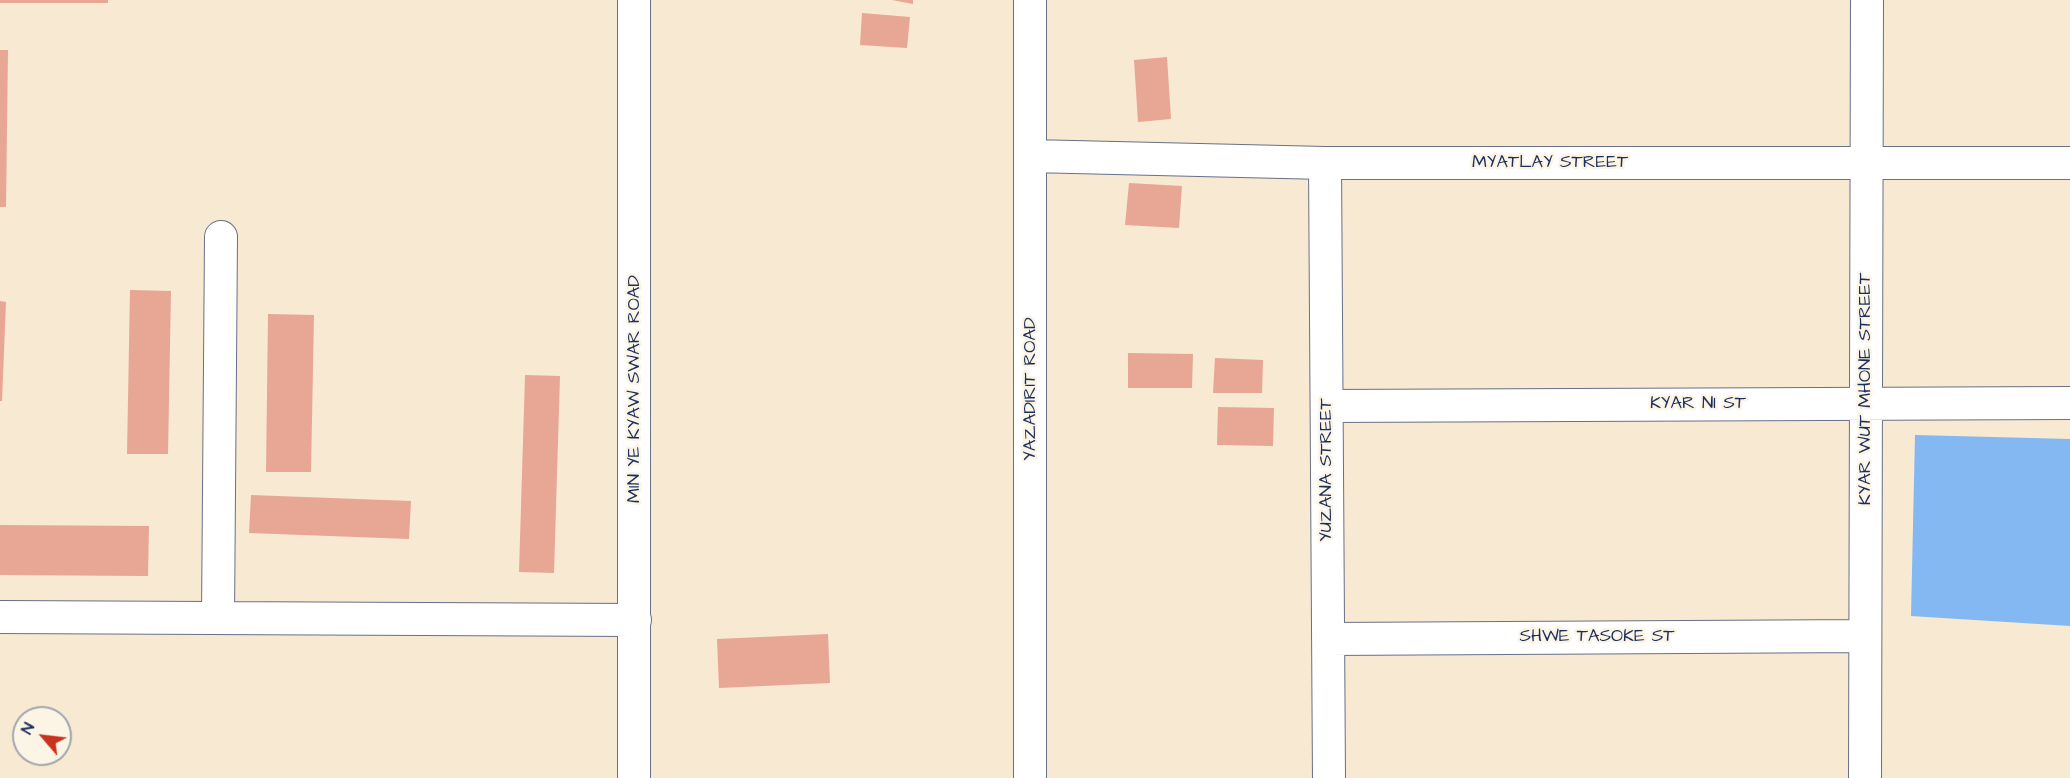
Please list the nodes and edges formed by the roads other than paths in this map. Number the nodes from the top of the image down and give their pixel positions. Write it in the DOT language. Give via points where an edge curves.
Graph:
graph roads {
  1 [pos="634,0"];
  2 [pos="1030,0"];
  3 [pos="1867,0"];
  4 [pos="1031,156"];
  5 [pos="1325,163"];
  6 [pos="1867,163"];
  7 [pos="2070,163"];
  8 [pos="221,237"];
  9 [pos="2070,403"];
  10 [pos="1866,404"];
  11 [pos="1327,406"];
  12 [pos="0,617"];
  13 [pos="218,618"];
  14 [pos="635,620"];
  15 [pos="1865,636"];
  16 [pos="1328,639"];
  17 [pos="634,778"];
  18 [pos="1030,778"];
  19 [pos="1329,778"];
  20 [pos="1865,778"];
  1 -- 14 [label="street, MIN YE KYAW SWAR ROAD"];
  2 -- 4 [label="street, YAZADIRIT ROAD"];
  3 -- 6 [label="street, KYAR WUT MHONE STREET"];
  4 -- 5 [label="street, MYATLAY STREET"];
  4 -- 18 [label="street, YAZADIRIT ROAD"];
  5 -- 6 [label="street, MYATLAY STREET"];
  5 -- 11 [label="street, YUZANA STREET"];
  6 -- 7 [label="street, MYATLAY STREET"];
  6 -- 10 [label="street, KYAR WUT MHONE STREET"];
  8 -- 13 [label="street"];
  9 -- 10 [label="street, KYAR NI ST"];
  10 -- 11 [label="street, KYAR NI ST"];
  10 -- 15 [label="street, KYAR WUT MHONE STREET"];
  11 -- 16 [label="street, YUZANA STREET"];
  12 -- 13 [label="street"];
  13 -- 14 [label="street"];
  14 -- 17 [label="street, MIN YE KYAW SWAR ROAD"];
  15 -- 16 [label="street, SHWE TASOKE ST"];
  15 -- 20 [label="street, KYAR WUT MHONE STREET"];
  16 -- 19 [label="street, YUZANA STREET"];
}
